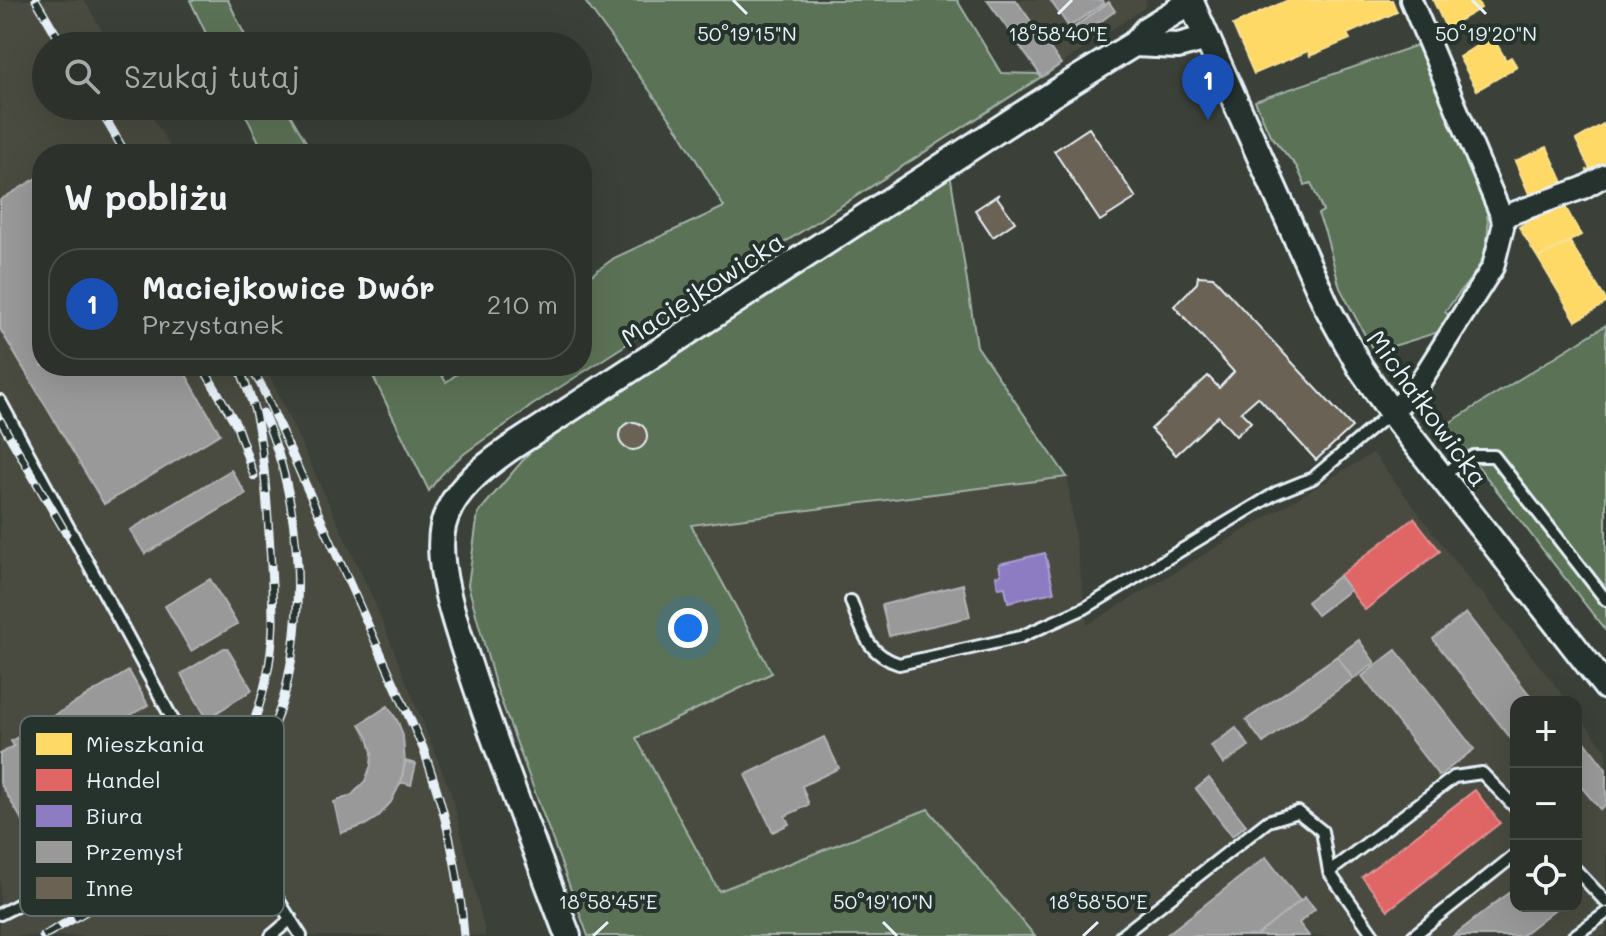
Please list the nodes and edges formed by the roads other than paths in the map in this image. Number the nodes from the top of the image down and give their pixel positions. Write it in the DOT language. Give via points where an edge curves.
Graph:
graph roads {
  1 [pos="1411,0"];
  2 [pos="1192,1"];
  3 [pos="1207,38"];
  4 [pos="1134,44"];
  5 [pos="1606,175"];
  6 [pos="1502,217"];
  7 [pos="0,401"];
  8 [pos="1391,412"];
  9 [pos="1440,475"];
  10 [pos="1606,600"];
  11 [pos="851,601"];
  12 [pos="1606,687"];
  13 [pos="172,716"];
  14 [pos="1510,802"];
  15 [pos="1510,859"];
  16 [pos="1329,872"];
  17 [pos="1582,876"];
  18 [pos="1606,902"];
  19 [pos="20,904"];
  20 [pos="284,908"];
  21 [pos="1606,913"];
  22 [pos="0,914"];
  23 [pos="291,919"];
  24 [pos="271,936"];
  25 [pos="301,936"];
  26 [pos="568,936"];
  27 [pos="1121,936"];
  28 [pos="1374,936"];
  29 [pos="1413,936"];
  30 [pos="1574,936"];
  1 -- 6 [label="street"];
  2 -- 3 [label="street, Michałkowicka"];
  2 -- 4 [label="street, Maciejkowicka" via="1147,29"];
  3 -- 4 [label="street" via="1178,46"];
  3 -- 8 [label="street, Michałkowicka" via="1327,307"];
  4 -- 26 [label="street, Maciejkowicka" via="509,449 473,478 453,503 441,543 451,608"];
  5 -- 6 [label="street"];
  6 -- 8 [label="street" via="1493,267 1415,390"];
  7 -- 13 [label="lane"];
  8 -- 9 [label="street, Michałkowicka"];
  8 -- 11 [label="lane" via="1313,478 1276,493 1085,608 1020,637 899,664 872,650"];
  9 -- 10 [label="lane" via="1474,456 1494,456"];
  9 -- 12 [label="street, Michałkowicka"];
  14 -- 16 [label="lane" via="1482,773 1454,777"];
  15 -- 29 [label="lane"];
  16 -- 27 [label="lane" via="1322,831 1298,812 1268,821"];
  16 -- 28 [label="lane"];
  17 -- 18 [label="lane"];
  19 -- 22 [label="lane"];
  20 -- 23 [label="lane"];
  21 -- 30 [label="lane"];
  23 -- 24 [label="lane"];
  23 -- 25 [label="lane"];
}
